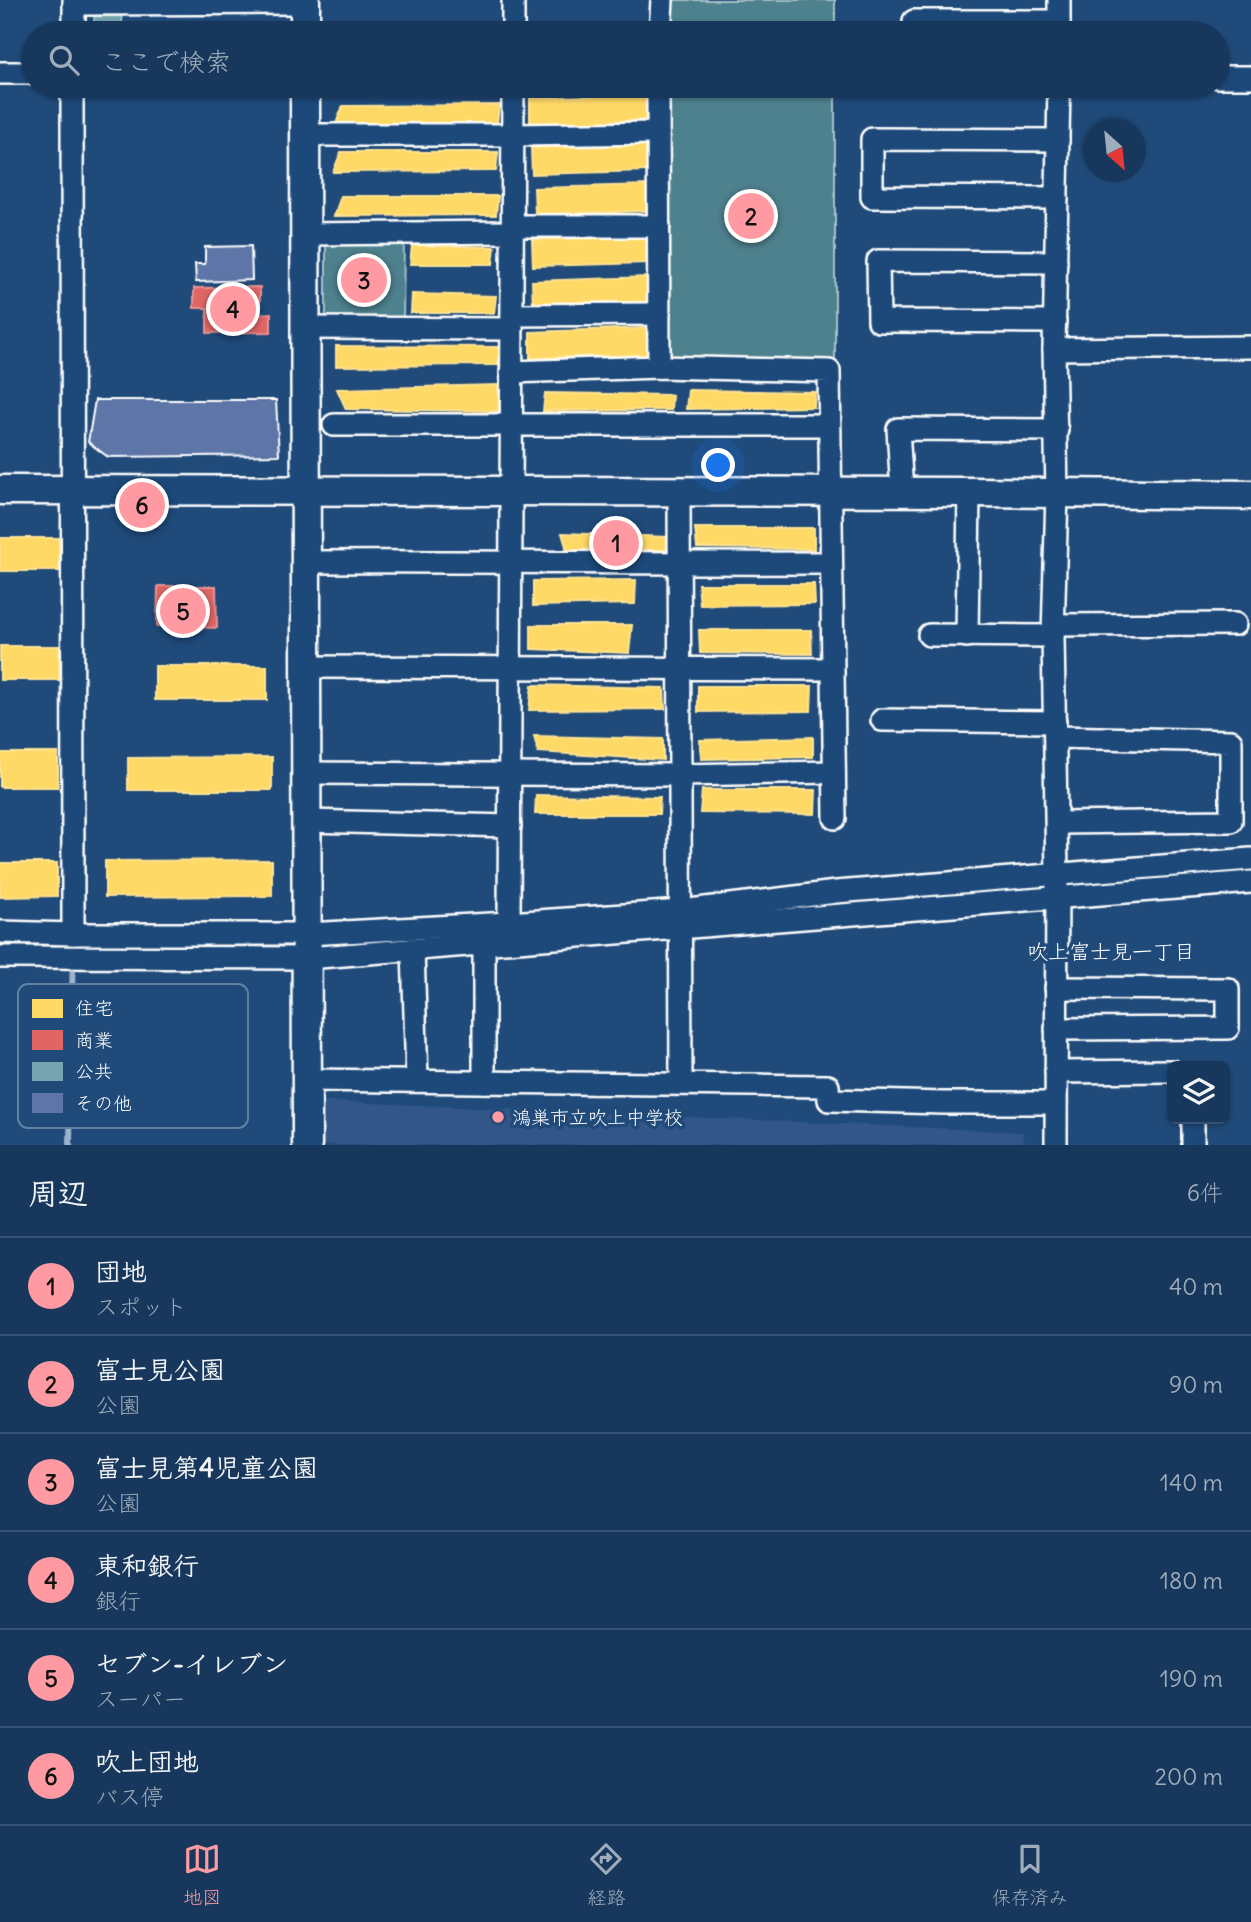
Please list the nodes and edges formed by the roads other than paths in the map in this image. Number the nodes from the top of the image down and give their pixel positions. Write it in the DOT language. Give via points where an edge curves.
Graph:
graph roads {
  1 [pos="513,0"];
  2 [pos="662,0"];
  3 [pos="74,2"];
  4 [pos="305,2"];
  5 [pos="1059,18"];
  6 [pos="914,20"];
  7 [pos="74,21"];
  8 [pos="305,21"];
  9 [pos="513,21"];
  10 [pos="661,21"];
  11 [pos="0,74"];
  12 [pos="21,74"];
  13 [pos="1230,76"];
  14 [pos="1251,77"];
  15 [pos="72,98"];
  16 [pos="305,98"];
  17 [pos="513,98"];
  18 [pos="658,98"];
  19 [pos="1059,98"];
  20 [pos="658,133"];
  21 [pos="305,135"];
  22 [pos="513,135"];
  23 [pos="1058,140"];
  24 [pos="1057,198"];
  25 [pos="659,226"];
  26 [pos="512,229"];
  27 [pos="305,234"];
  28 [pos="1056,262"];
  29 [pos="659,314"];
  30 [pos="512,322"];
  31 [pos="1055,322"];
  32 [pos="305,328"];
  33 [pos="1251,347"];
  34 [pos="1054,349"];
  35 [pos="659,367"];
  36 [pos="512,372"];
  37 [pos="334,425"];
  38 [pos="511,425"];
  39 [pos="828,425"];
  40 [pos="1056,430"];
  41 [pos="0,490"];
  42 [pos="73,490"];
  43 [pos="306,491"];
  44 [pos="511,492"];
  45 [pos="679,492"];
  46 [pos="830,492"];
  47 [pos="902,492"];
  48 [pos="969,492"];
  49 [pos="1056,493"];
  50 [pos="1251,495"];
  51 [pos="511,561"];
  52 [pos="306,562"];
  53 [pos="831,563"];
  54 [pos="679,564"];
  55 [pos="1235,624"];
  56 [pos="1054,631"];
  57 [pos="929,635"];
  58 [pos="967,636"];
  59 [pos="306,667"];
  60 [pos="510,667"];
  61 [pos="832,669"];
  62 [pos="680,670"];
  63 [pos="882,720"];
  64 [pos="1055,729"];
  65 [pos="834,772"];
  66 [pos="306,773"];
  67 [pos="510,773"];
  68 [pos="680,775"];
  69 [pos="835,818"];
  70 [pos="306,821"];
  71 [pos="1056,824"];
  72 [pos="510,826"];
  73 [pos="1251,859"];
  74 [pos="1251,881"];
  75 [pos="1057,886"];
  76 [pos="681,920"];
  77 [pos="509,923"];
  78 [pos="0,932"];
  79 [pos="73,934"];
  80 [pos="484,943"];
  81 [pos="307,946"];
  82 [pos="413,949"];
  83 [pos="0,957"];
  84 [pos="1056,988"];
  85 [pos="1056,1029"];
  86 [pos="1056,1072"];
  87 [pos="1167,1072"];
  88 [pos="307,1080"];
  89 [pos="417,1081"];
  90 [pos="484,1082"];
  91 [pos="681,1084"];
  92 [pos="1055,1103"];
  93 [pos="1193,1124"];
  94 [pos="307,1145"];
  95 [pos="1056,1145"];
  96 [pos="1193,1145"];
  1 -- 9 [label="street"];
  2 -- 10 [label="street"];
  3 -- 4 [label="street"];
  3 -- 7 [label="street"];
  4 -- 8 [label="street"];
  5 -- 6 [label="street"];
  11 -- 12 [label="street"];
  13 -- 14 [label="street"];
  15 -- 42 [label="street"];
  16 -- 21 [label="street"];
  17 -- 22 [label="street"];
  18 -- 20 [label="street"];
  19 -- 23 [label="street"];
  20 -- 22 [label="street"];
  20 -- 25 [label="street"];
  21 -- 22 [label="street"];
  21 -- 27 [label="street"];
  22 -- 26 [label="street"];
  23 -- 24 [label="street"];
  23 -- 24 [label="street" via="872,139 872,197"];
  24 -- 28 [label="street"];
  25 -- 26 [label="street"];
  25 -- 29 [label="street"];
  26 -- 27 [label="street"];
  26 -- 30 [label="street"];
  27 -- 32 [label="street"];
  28 -- 31 [label="street"];
  28 -- 31 [label="street" via="878,261 879,321"];
  29 -- 30 [label="street"];
  29 -- 35 [label="street"];
  30 -- 32 [label="street"];
  30 -- 36 [label="street"];
  31 -- 34 [label="street"];
  32 -- 43 [label="street"];
  33 -- 34 [label="street"];
  34 -- 40 [label="street"];
  35 -- 36 [label="street"];
  35 -- 39 [label="street" via="829,371"];
  36 -- 38 [label="street"];
  37 -- 38 [label="street"];
  38 -- 39 [label="street"];
  38 -- 44 [label="street"];
  39 -- 46 [label="street"];
  40 -- 47 [label="street" via="898,429"];
  40 -- 49 [label="street"];
  41 -- 42 [label="street"];
  42 -- 43 [label="street"];
  42 -- 79 [label="street"];
  43 -- 44 [label="street"];
  43 -- 52 [label="street"];
  44 -- 45 [label="street"];
  44 -- 51 [label="street"];
  45 -- 46 [label="street"];
  45 -- 54 [label="street"];
  46 -- 47 [label="street"];
  46 -- 53 [label="street"];
  47 -- 48 [label="street"];
  48 -- 49 [label="street"];
  48 -- 58 [label="street"];
  49 -- 50 [label="street"];
  49 -- 56 [label="street"];
  51 -- 52 [label="street"];
  51 -- 54 [label="street"];
  51 -- 60 [label="street"];
  52 -- 59 [label="street"];
  53 -- 54 [label="street"];
  53 -- 61 [label="street"];
  54 -- 62 [label="street"];
  55 -- 56 [label="street"];
  56 -- 58 [label="street"];
  56 -- 64 [label="street"];
  57 -- 58 [label="street"];
  59 -- 60 [label="street"];
  59 -- 66 [label="street"];
  60 -- 62 [label="street"];
  60 -- 67 [label="street"];
  61 -- 62 [label="street"];
  61 -- 65 [label="street"];
  62 -- 68 [label="street"];
  63 -- 64 [label="street"];
  64 -- 71 [label="street"];
  64 -- 71 [label="street" via="1231,741 1231,821"];
  65 -- 68 [label="street"];
  65 -- 69 [label="street"];
  66 -- 67 [label="street"];
  66 -- 70 [label="street"];
  67 -- 68 [label="street"];
  67 -- 72 [label="street"];
  68 -- 76 [label="street"];
  70 -- 72 [label="street"];
  70 -- 81 [label="street"];
  71 -- 75 [label="street"];
  72 -- 77 [label="street"];
  73 -- 75 [label="street"];
  74 -- 75 [label="street"];
  75 -- 76 [label="street"];
  75 -- 84 [label="street"];
  76 -- 77 [label="street"];
  76 -- 80 [label="street"];
  76 -- 91 [label="street"];
  77 -- 81 [label="street"];
  78 -- 79 [label="street"];
  79 -- 81 [label="street"];
  80 -- 82 [label="street"];
  80 -- 90 [label="street"];
  81 -- 82 [label="street"];
  81 -- 83 [label="street"];
  81 -- 88 [label="street"];
  82 -- 89 [label="street"];
  84 -- 85 [label="street"];
  84 -- 85 [label="street" via="1228,989 1228,1028"];
  85 -- 86 [label="street"];
  86 -- 87 [label="street"];
  86 -- 92 [label="street"];
  88 -- 89 [label="street"];
  88 -- 94 [label="street"];
  89 -- 90 [label="street"];
  90 -- 91 [label="street"];
  91 -- 92 [label="street" via="828,1086 829,1100"];
  92 -- 95 [label="street"];
  93 -- 96 [label="street"];
}
